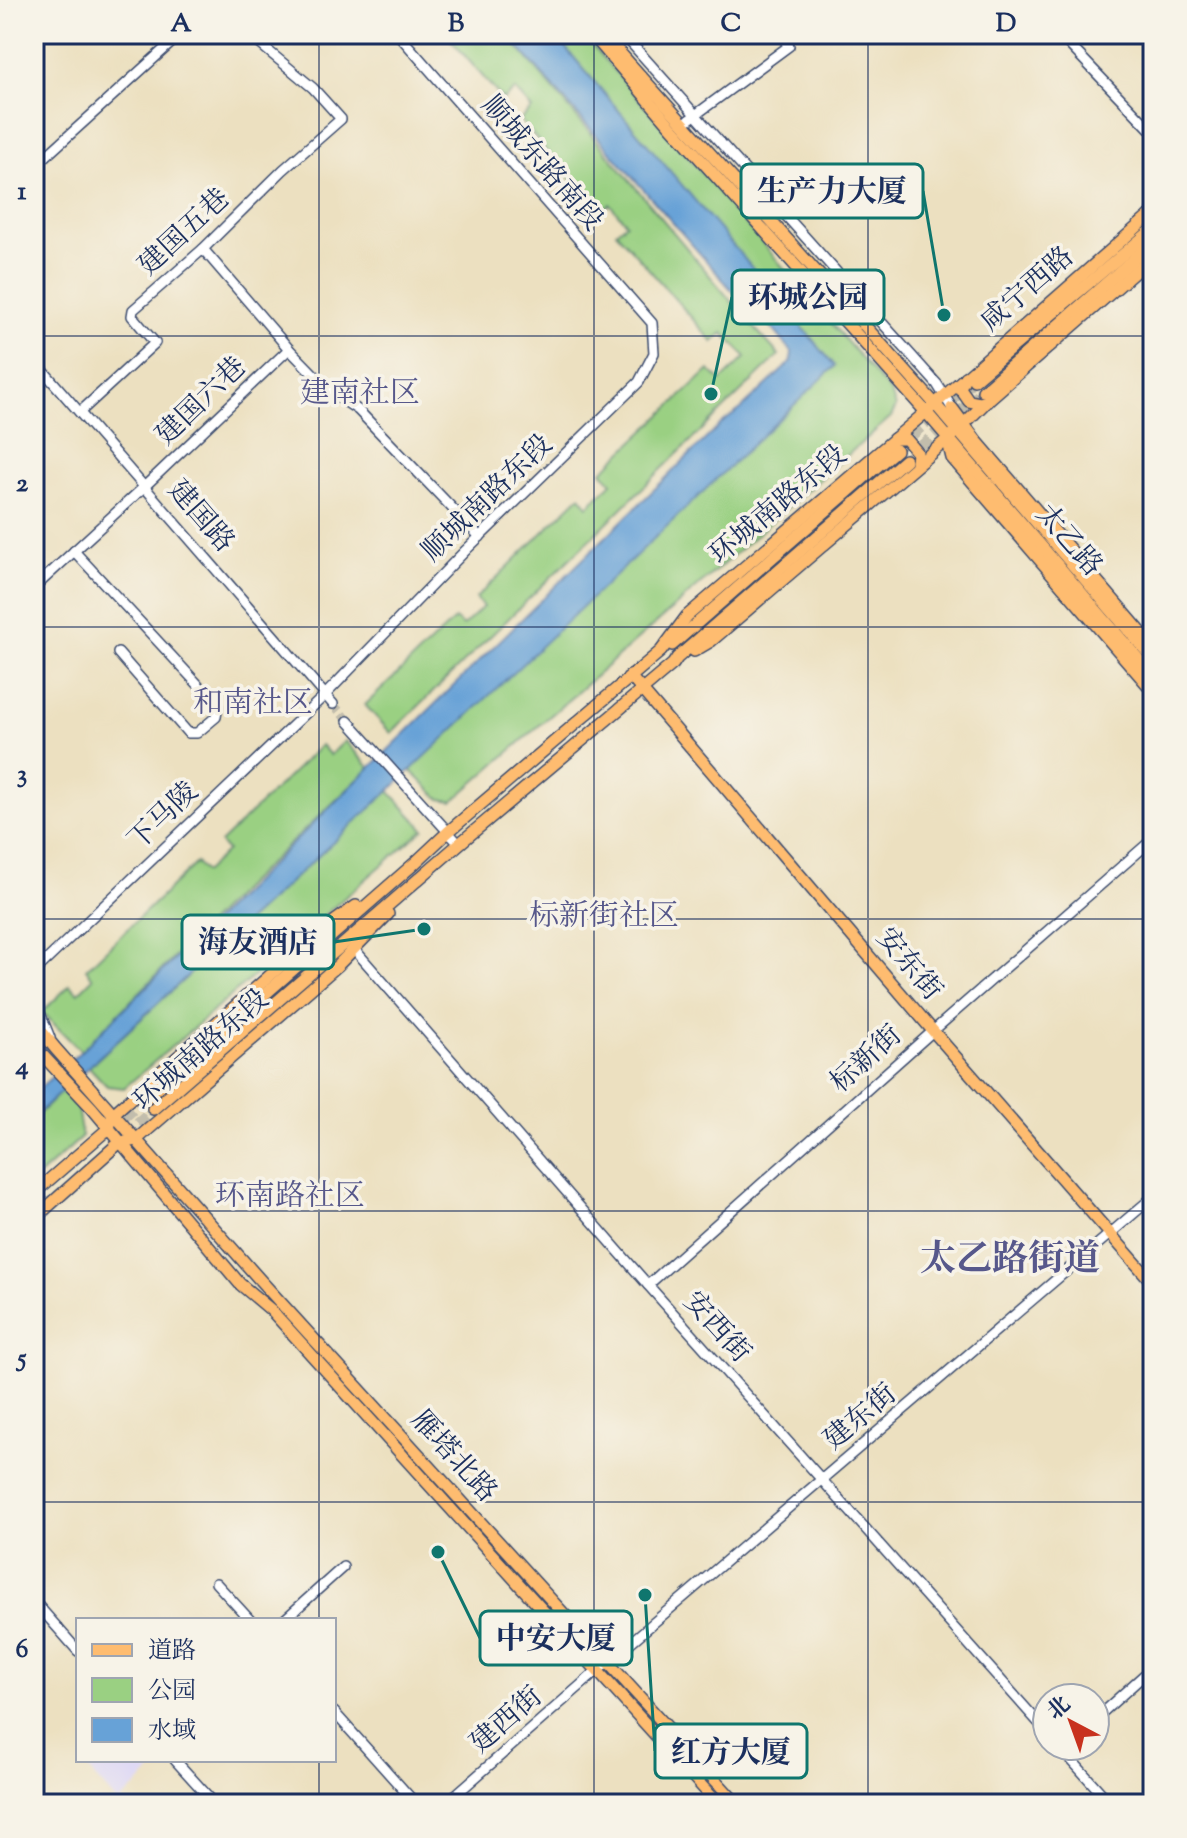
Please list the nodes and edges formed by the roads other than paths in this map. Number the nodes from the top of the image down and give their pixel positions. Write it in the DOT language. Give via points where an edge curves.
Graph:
graph roads {
  1 [pos="181,34"];
  2 [pos="248,34"];
  3 [pos="398,34"];
  4 [pos="592,34"];
  5 [pos="603,34"];
  6 [pos="623,34"];
  7 [pos="780,34"];
  8 [pos="1059,34"];
  9 [pos="695,114"];
  10 [pos="683,124"];
  11 [pos="1153,132"];
  12 [pos="34,167"];
  13 [pos="1153,213"];
  14 [pos="1153,229"];
  15 [pos="1153,242"];
  16 [pos="203,249"];
  17 [pos="1153,256"];
  18 [pos="652,323"];
  19 [pos="289,349"];
  20 [pos="34,360"];
  21 [pos="970,379"];
  22 [pos="986,396"];
  23 [pos="935,404"];
  24 [pos="952,408"];
  25 [pos="80,412"];
  26 [pos="956,431"];
  27 [pos="895,445"];
  28 [pos="911,462"];
  29 [pos="144,487"];
  30 [pos="480,537"];
  31 [pos="74,551"];
  32 [pos="34,588"];
  33 [pos="1153,646"];
  34 [pos="118,653"];
  35 [pos="1153,659"];
  36 [pos="630,676"];
  37 [pos="1153,676"];
  38 [pos="642,690"];
  39 [pos="1153,691"];
  40 [pos="325,695"];
  41 [pos="333,704"];
  42 [pos="348,721"];
  43 [pos="448,832"];
  44 [pos="1153,839"];
  45 [pos="459,844"];
  46 [pos="415,863"];
  47 [pos="426,872"];
  48 [pos="355,950"];
  49 [pos="34,972"];
  50 [pos="37,1018"];
  51 [pos="933,1031"];
  52 [pos="34,1046"];
  53 [pos="145,1099"];
  54 [pos="96,1104"];
  55 [pos="153,1109"];
  56 [pos="113,1114"];
  57 [pos="109,1128"];
  58 [pos="136,1140"];
  59 [pos="119,1143"];
  60 [pos="34,1193"];
  61 [pos="1153,1197"];
  62 [pos="34,1219"];
  63 [pos="1110,1234"];
  64 [pos="1153,1283"];
  65 [pos="648,1285"];
  66 [pos="822,1480"];
  67 [pos="343,1567"];
  68 [pos="216,1583"];
  69 [pos="34,1601"];
  70 [pos="248,1618"];
  71 [pos="286,1618"];
  72 [pos="76,1649"];
  73 [pos="608,1662"];
  74 [pos="1153,1667"];
  75 [pos="597,1671"];
  76 [pos="1111,1705"];
  77 [pos="336,1714"];
  78 [pos="1031,1714"];
  79 [pos="177,1762"];
  80 [pos="1074,1762"];
  81 [pos="215,1804"];
  82 [pos="416,1804"];
  83 [pos="445,1804"];
  84 [pos="718,1804"];
  85 [pos="737,1804"];
  86 [pos="1111,1804"];
  1 -- 12 [label="street"];
  2 -- 16 [label="street, 建国五巷" via="341,119"];
  3 -- 18 [label="street, 顺城东路南段"];
  4 -- 23 [label="main road" via="669,124"];
  5 -- 10 [label="main road"];
  6 -- 9 [label="street"];
  7 -- 9 [label="street" via="789,46"];
  8 -- 11 [label="street"];
  9 -- 10 [label="street"];
  9 -- 23 [label="street" via="937,384"];
  10 -- 23 [label="main road"];
  13 -- 21 [label="main road, 咸宁西路"];
  14 -- 21 [label="main road, 咸宁西路"];
  15 -- 22 [label="main road, 咸宁西路"];
  16 -- 19 [label="street"];
  16 -- 25 [label="street, 建国五巷" via="133,310 132,316 155,343"];
  17 -- 22 [label="main road, 咸宁西路"];
  18 -- 30 [label="street, 顺城南路东段" via="654,353 639,382"];
  19 -- 29 [label="street, 建国六巷"];
  19 -- 30 [label="street" via="332,393 358,410"];
  20 -- 25 [label="street, 建国路"];
  21 -- 22 [label="main road" via="960,388 969,401 980,403"];
  21 -- 23 [label="main road, 咸宁西路"];
  22 -- 26 [label="main road, 咸宁西路"];
  23 -- 24 [label="street"];
  23 -- 26 [label="main road"];
  23 -- 27 [label="main road, 环城南路东段"];
  24 -- 26 [label="main road"];
  25 -- 29 [label="street, 建国路"];
  26 -- 28 [label="main road, 环城南路东段"];
  26 -- 33 [label="main road" via="975,439"];
  26 -- 35 [label="main road, 太乙路"];
  26 -- 37 [label="main road, 太乙路"];
  26 -- 39 [label="main road" via="952,458"];
  27 -- 28 [label="main road" via="906,439 917,452"];
  27 -- 36 [label="main road, 环城南路东段" via="687,616 661,651"];
  28 -- 38 [label="main road, 环城南路东段" via="711,641"];
  29 -- 31 [label="street, 建国六巷"];
  29 -- 40 [label="street, 建国路"];
  30 -- 40 [label="street, 顺城南路东段"];
  31 -- 32 [label="street, 建国六巷"];
  31 -- 34 [label="street" via="218,706 216,717 197,733 188,733"];
  36 -- 38 [label="main road, 安东街"];
  36 -- 43 [label="main road, 环城南路东段"];
  38 -- 45 [label="main road, 环城南路东段"];
  38 -- 51 [label="main road, 安东街"];
  40 -- 41 [label="street, 建国路"];
  40 -- 49 [label="street, 下马陵"];
  42 -- 43 [label="street"];
  43 -- 45 [label="street"];
  43 -- 46 [label="main road, 环城南路东段"];
  44 -- 51 [label="street, 标新街"];
  45 -- 47 [label="main road, 环城南路东段"];
  46 -- 53 [label="main road, 环城南路东段"];
  46 -- 56 [label="main road, 环城南路东段" via="317,934"];
  47 -- 48 [label="main road, 环城南路东段"];
  47 -- 55 [label="main road, 环城南路东段"];
  48 -- 58 [label="main road, 环城南路东段"];
  48 -- 65 [label="street, 安西街"];
  50 -- 54 [label="main road"];
  51 -- 63 [label="main road, 安东街"];
  51 -- 65 [label="street, 标新街"];
  52 -- 54 [label="main road"];
  54 -- 56 [label="main road, 雁塔北路"];
  54 -- 57 [label="main road, 雁塔北路"];
  56 -- 57 [label="main road, 环城南路东段"];
  56 -- 58 [label="main road, 雁塔北路"];
  57 -- 59 [label="main road, 雁塔北路"];
  57 -- 60 [label="main road, 环城南路东段"];
  58 -- 59 [label="main road, 环城南路东段"];
  58 -- 73 [label="main road, 雁塔北路"];
  59 -- 62 [label="main road, 环城南路东段"];
  59 -- 75 [label="main road, 雁塔北路" via="240,1284 271,1310"];
  61 -- 63 [label="street, 建东街"];
  63 -- 64 [label="main road, 安东街"];
  63 -- 66 [label="street, 建东街"];
  65 -- 66 [label="street, 安西街"];
  66 -- 73 [label="street, 建东街"];
  66 -- 78 [label="street, 安西街"];
  67 -- 71 [label="street"];
  68 -- 70 [label="street"];
  69 -- 72 [label="street"];
  73 -- 75 [label="street, 建东街"];
  73 -- 85 [label="main road, 雁塔北路"];
  74 -- 76 [label="street"];
  75 -- 83 [label="street, 建西街"];
  75 -- 84 [label="main road, 雁塔北路"];
  77 -- 82 [label="street"];
  79 -- 81 [label="street"];
  80 -- 86 [label="street"];
}
